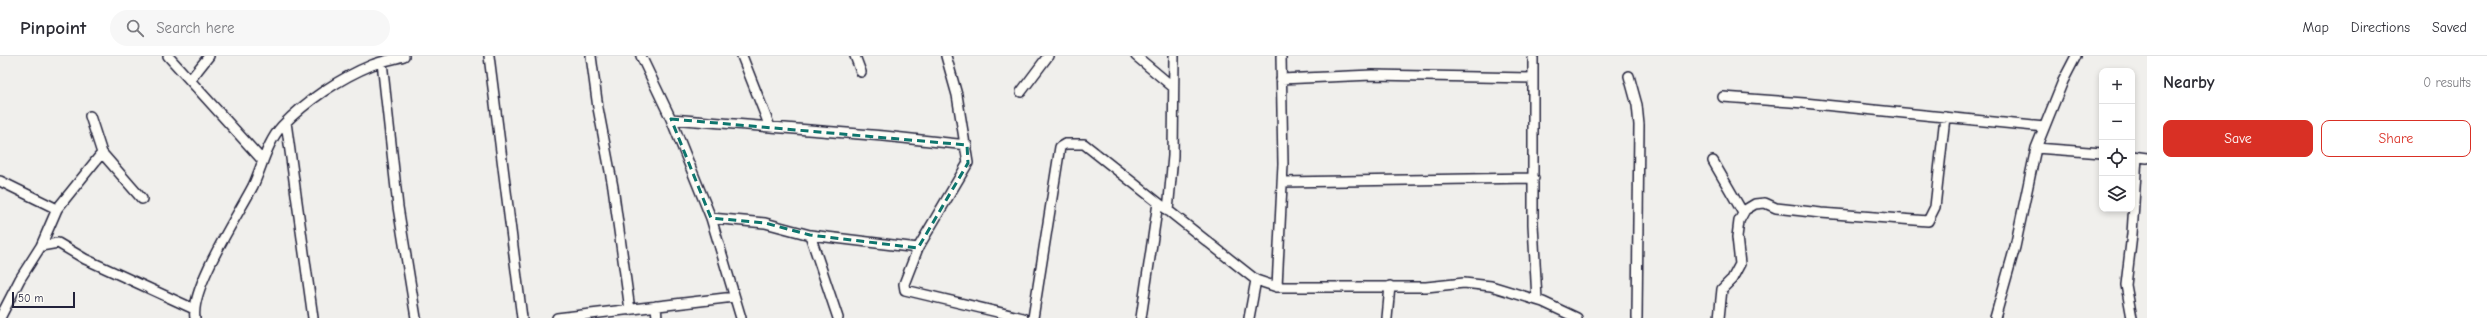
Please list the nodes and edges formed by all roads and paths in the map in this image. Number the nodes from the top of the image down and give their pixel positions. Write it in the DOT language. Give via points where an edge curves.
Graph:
graph roads {
  1 [pos="168,56"];
  2 [pos="209,56"];
  3 [pos="404,56"];
  4 [pos="489,56"];
  5 [pos="591,56"];
  6 [pos="641,56"];
  7 [pos="742,56"];
  8 [pos="855,56"];
  9 [pos="946,56"];
  10 [pos="1048,56"];
  11 [pos="1136,56"];
  12 [pos="1174,56"];
  13 [pos="1281,56"];
  14 [pos="1533,56"];
  15 [pos="2076,56"];
  16 [pos="382,62"];
  17 [pos="861,72"];
  18 [pos="1629,76"];
  19 [pos="1533,78"];
  20 [pos="1281,79"];
  21 [pos="190,80"];
  22 [pos="1173,87"];
  23 [pos="1021,92"];
  24 [pos="1723,97"];
  25 [pos="90,116"];
  26 [pos="1945,117"];
  27 [pos="671,119"];
  28 [pos="286,122"];
  29 [pos="770,127"];
  30 [pos="2044,127"];
  31 [pos="967,145"];
  32 [pos="2036,148"];
  33 [pos="102,153"];
  34 [pos="2099,153"];
  35 [pos="2135,157"];
  36 [pos="2147,158"];
  37 [pos="263,161"];
  38 [pos="1713,161"];
  39 [pos="2134,176"];
  40 [pos="1534,178"];
  41 [pos="0,181"];
  42 [pos="1283,182"];
  43 [pos="142,198"];
  44 [pos="1158,203"];
  45 [pos="57,209"];
  46 [pos="1168,211"];
  47 [pos="1743,213"];
  48 [pos="711,218"];
  49 [pos="51,226"];
  50 [pos="810,235"];
  51 [pos="58,243"];
  52 [pos="41,246"];
  53 [pos="918,248"];
  54 [pos="1256,280"];
  55 [pos="1390,286"];
  56 [pos="1277,287"];
  57 [pos="734,297"];
  58 [pos="1537,300"];
  59 [pos="656,306"];
  60 [pos="630,310"];
  61 [pos="194,314"];
  62 [pos="0,318"];
  63 [pos="313,318"];
  64 [pos="416,318"];
  65 [pos="522,318"];
  66 [pos="557,318"];
  67 [pos="657,318"];
  68 [pos="741,318"];
  69 [pos="838,318"];
  70 [pos="1023,318"];
  71 [pos="1033,318"];
  72 [pos="1141,318"];
  73 [pos="1249,318"];
  74 [pos="1387,318"];
  75 [pos="1577,318"];
  76 [pos="1637,318"];
  77 [pos="1719,318"];
  78 [pos="1995,318"];
  79 [pos="2132,318"];
  1 -- 21 [label="street"];
  2 -- 21 [label="street"];
  3 -- 16 [label="street"];
  4 -- 65 [label="street"];
  5 -- 60 [label="street"];
  6 -- 27 [label="street"];
  7 -- 29 [label="street"];
  8 -- 17 [label="street"];
  9 -- 31 [label="street"];
  10 -- 23 [label="street"];
  11 -- 22 [label="street"];
  12 -- 22 [label="street"];
  13 -- 20 [label="street"];
  14 -- 19 [label="street"];
  15 -- 30 [label="street"];
  16 -- 28 [label="street" via="350,76 319,95"];
  16 -- 64 [label="street" via="398,208"];
  18 -- 76 [label="street" via="1637,105 1639,126"];
  19 -- 20 [label="street" via="1372,75"];
  19 -- 40 [label="street"];
  20 -- 42 [label="street"];
  21 -- 37 [label="street"];
  22 -- 46 [label="street" via="1173,156"];
  24 -- 26 [label="street"];
  25 -- 33 [label="street"];
  26 -- 30 [label="street"];
  26 -- 47 [label="street" via="1935,207 1928,221 1784,209 1765,203 1755,204"];
  27 -- 29 [label="street"];
  27 -- 48 [label="street"];
  28 -- 37 [label="street" via="280,127"];
  28 -- 63 [label="street"];
  29 -- 31 [label="street"];
  30 -- 32 [label="street"];
  31 -- 53 [label="street" via="968,163"];
  32 -- 34 [label="street"];
  32 -- 78 [label="street"];
  33 -- 43 [label="street"];
  33 -- 45 [label="street"];
  35 -- 36 [label="street"];
  37 -- 61 [label="street" via="254,184 208,268"];
  38 -- 47 [label="street"];
  39 -- 79 [label="street" via="2134,207 2126,285"];
  40 -- 42 [label="street"];
  40 -- 58 [label="street" via="1533,224"];
  41 -- 45 [label="street"];
  42 -- 56 [label="street"];
  44 -- 46 [label="street"];
  44 -- 71 [label="street" via="1084,144 1065,144 1060,147"];
  44 -- 72 [label="street"];
  45 -- 49 [label="street"];
  46 -- 54 [label="street"];
  47 -- 77 [label="street" via="1738,221 1737,237 1740,264 1732,279 1722,289"];
  48 -- 50 [label="street" via="766,223"];
  48 -- 57 [label="street"];
  49 -- 51 [label="street"];
  49 -- 52 [label="street"];
  50 -- 53 [label="street"];
  50 -- 69 [label="street"];
  51 -- 52 [label="street"];
  51 -- 61 [label="street"];
  52 -- 62 [label="street"];
  53 -- 70 [label="street" via="904,284 905,290"];
  54 -- 56 [label="street"];
  54 -- 73 [label="street"];
  55 -- 56 [label="street"];
  55 -- 58 [label="street" via="1426,287 1464,283 1491,286"];
  55 -- 74 [label="street"];
  57 -- 59 [label="street"];
  57 -- 68 [label="street"];
  58 -- 75 [label="street"];
  59 -- 60 [label="street"];
  59 -- 67 [label="street"];
  60 -- 66 [label="street"];
}
